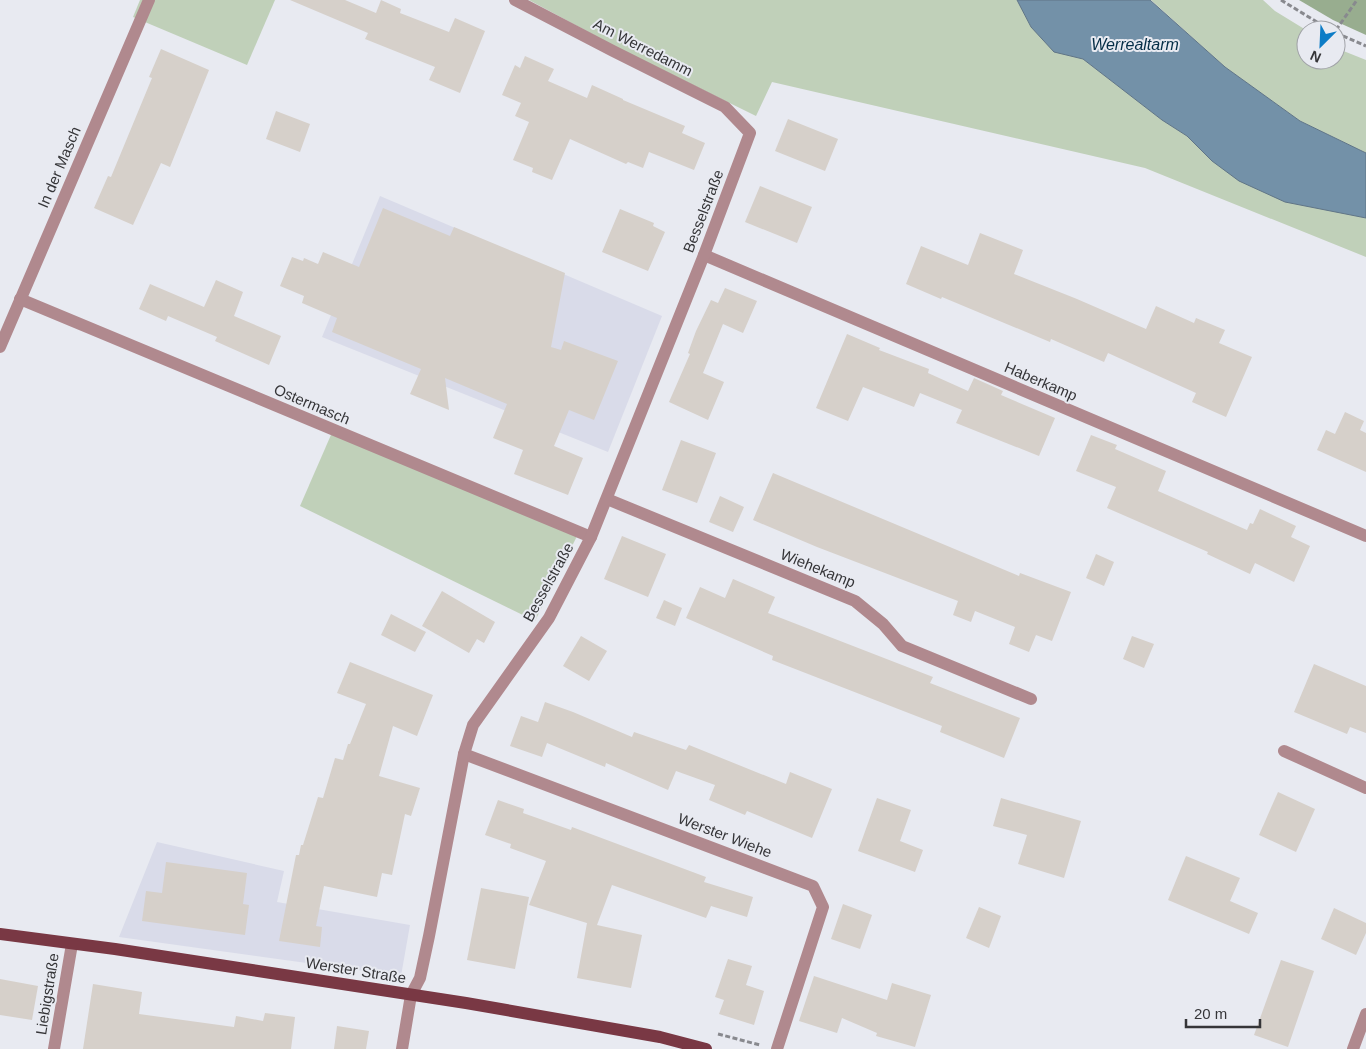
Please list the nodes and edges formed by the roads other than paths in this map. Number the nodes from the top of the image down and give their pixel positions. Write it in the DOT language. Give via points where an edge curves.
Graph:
graph roads {
  1 [pos="149,0"];
  2 [pos="515,0"];
  3 [pos="750,133"];
  4 [pos="704,255"];
  5 [pos="20,299"];
  6 [pos="0,347"];
  7 [pos="607,499"];
  8 [pos="1366,536"];
  9 [pos="591,537"];
  10 [pos="1031,699"];
  11 [pos="1284,751"];
  12 [pos="464,754"];
  13 [pos="1366,788"];
  14 [pos="0,934"];
  15 [pos="72,944"];
  16 [pos="411,994"];
  17 [pos="1366,1014"];
  18 [pos="54,1049"];
  19 [pos="402,1049"];
  20 [pos="706,1049"];
  21 [pos="777,1049"];
  22 [pos="1353,1049"];
  1 -- 5 [label="street, In der Masch"];
  2 -- 3 [label="street, Am Werredamm" via="725,107"];
  3 -- 4 [label="street, Besselstraße"];
  4 -- 7 [label="street, Besselstraße"];
  4 -- 8 [label="street, Haberkamp"];
  5 -- 6 [label="street, In der Masch"];
  5 -- 9 [label="street, Ostermasch"];
  7 -- 9 [label="street, Besselstraße"];
  7 -- 10 [label="street, Wiehekamp" via="855,601 884,624 902,646"];
  9 -- 12 [label="street, Besselstraße" via="549,618 473,725"];
  11 -- 13 [label="street"];
  12 -- 16 [label="street, Besselstraße" via="420,978"];
  12 -- 21 [label="street, Werster Wiehe" via="813,886 823,907"];
  14 -- 15 [label="main road, Werster Straße"];
  15 -- 16 [label="main road, Werster Straße"];
  15 -- 18 [label="street, Liebigstraße"];
  16 -- 19 [label="street, Besselstraße"];
  16 -- 20 [label="main road, Werster Straße" via="660,1037"];
  17 -- 22 [label="street"];
}
